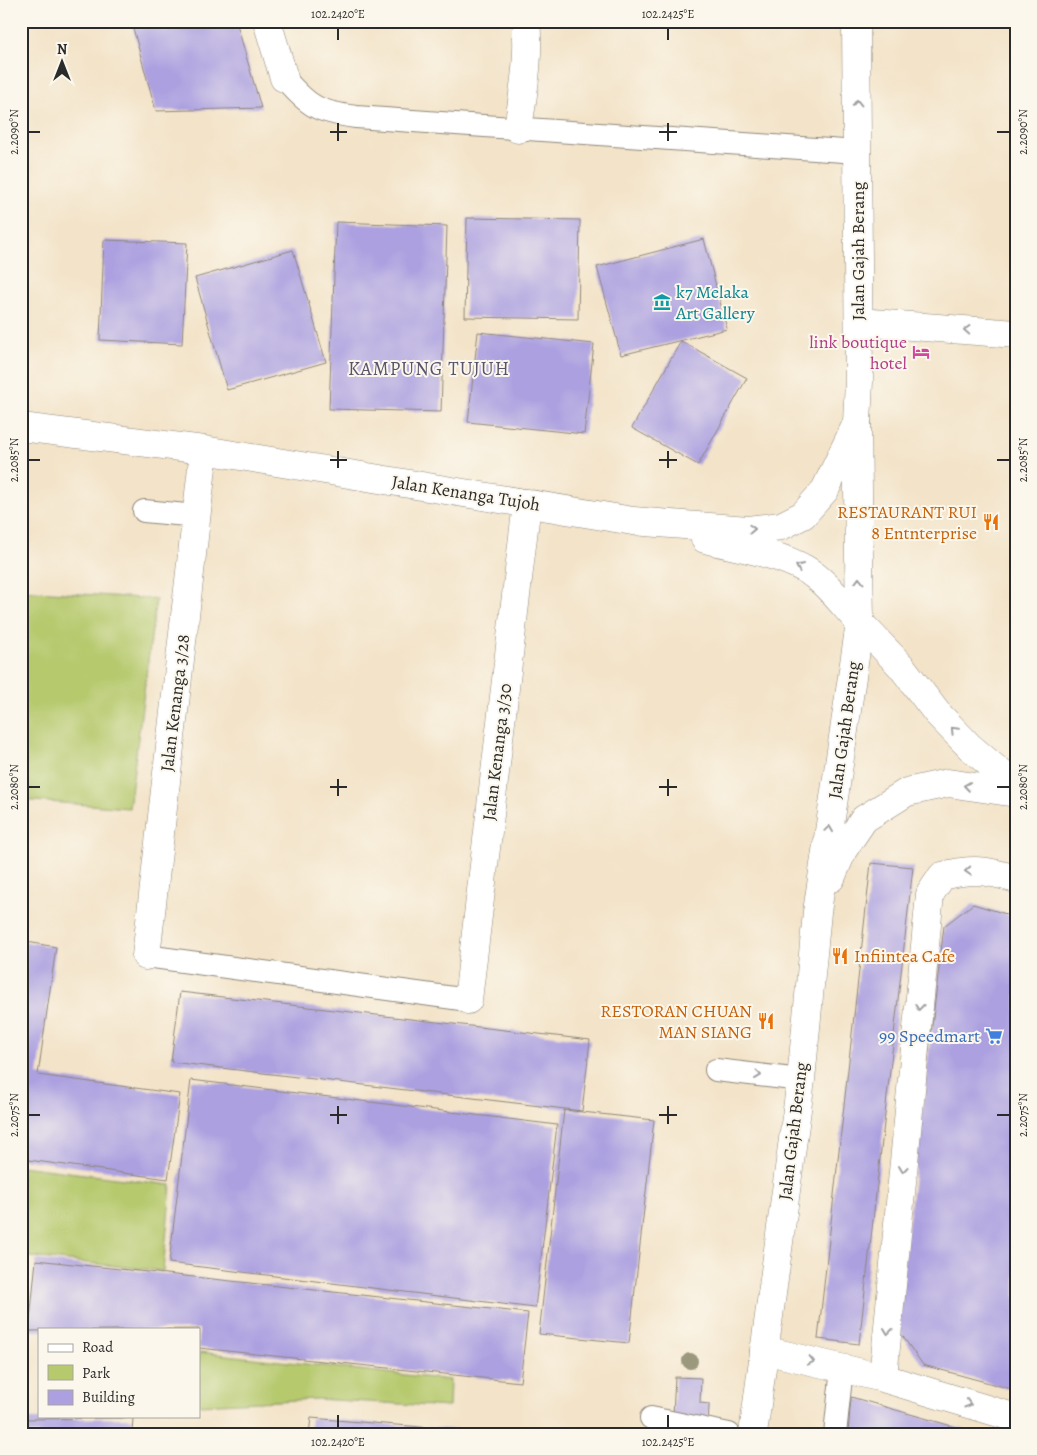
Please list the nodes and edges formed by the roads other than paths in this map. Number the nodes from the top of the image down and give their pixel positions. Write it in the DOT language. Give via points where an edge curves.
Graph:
graph roads {
  1 [pos="267,21"];
  2 [pos="526,21"];
  3 [pos="856,21"];
  4 [pos="284,78"];
  5 [pos="518,129"];
  6 [pos="858,152"];
  7 [pos="859,322"];
  8 [pos="1016,334"];
  9 [pos="857,423"];
  10 [pos="21,427"];
  11 [pos="204,450"];
  12 [pos="527,504"];
  13 [pos="144,511"];
  14 [pos="197,516"];
  15 [pos="633,521"];
  16 [pos="860,623"];
  17 [pos="1016,786"];
  18 [pos="1016,793"];
  19 [pos="1016,879"];
  20 [pos="817,912"];
  21 [pos="146,956"];
  22 [pos="468,1000"];
  23 [pos="716,1070"];
  24 [pos="800,1080"];
  25 [pos="764,1350"];
  26 [pos="842,1368"];
  27 [pos="883,1378"];
  28 [pos="651,1418"];
  29 [pos="1016,1418"];
  30 [pos="729,1434"];
  31 [pos="753,1434"];
  32 [pos="835,1434"];
  1 -- 4 [label="street"];
  2 -- 5 [label="street" via="526,72"];
  6 -- 3 [label="street, Jalan Gajah Berang, one-way"];
  4 -- 5 [label="lane" via="304,100 326,113"];
  5 -- 6 [label="lane"];
  6 -- 7 [label="street, Jalan Gajah Berang"];
  8 -- 7 [label="street, one-way"];
  7 -- 9 [label="street, Jalan Gajah Berang"];
  15 -- 9 [label="street, Jalan Kenanga Tujoh, one-way" via="748,530 781,526 803,515 825,490"];
  16 -- 9 [label="street, Jalan Gajah Berang, one-way"];
  10 -- 11 [label="street, Jalan Kenanga Tujoh"];
  11 -- 12 [label="street, Jalan Kenanga Tujoh"];
  11 -- 14 [label="street, Jalan Kenanga 3/28"];
  12 -- 15 [label="street, Jalan Kenanga Tujoh"];
  12 -- 22 [label="street, Jalan Kenanga 3/30"];
  13 -- 14 [label="lane"];
  14 -- 21 [label="street, Jalan Kenanga 3/28"];
  16 -- 15 [label="street, one-way" via="830,589 804,569 770,556"];
  17 -- 16 [label="street, one-way" via="970,747"];
  20 -- 16 [label="street, Jalan Gajah Berang, one-way"];
  18 -- 20 [label="street, one-way" via="948,783 907,792 864,819 843,850"];
  19 -- 27 [label="street, one-way" via="968,869 942,876 930,894"];
  20 -- 24 [label="street, Jalan Gajah Berang"];
  21 -- 22 [label="lane"];
  23 -- 24 [label="lane, one-way"];
  24 -- 25 [label="street, Jalan Gajah Berang"];
  25 -- 26 [label="street, one-way"];
  25 -- 31 [label="street, Jalan Gajah Berang"];
  26 -- 27 [label="street"];
  26 -- 32 [label="lane"];
  27 -- 29 [label="street, one-way"];
  28 -- 30 [label="lane"];
}
